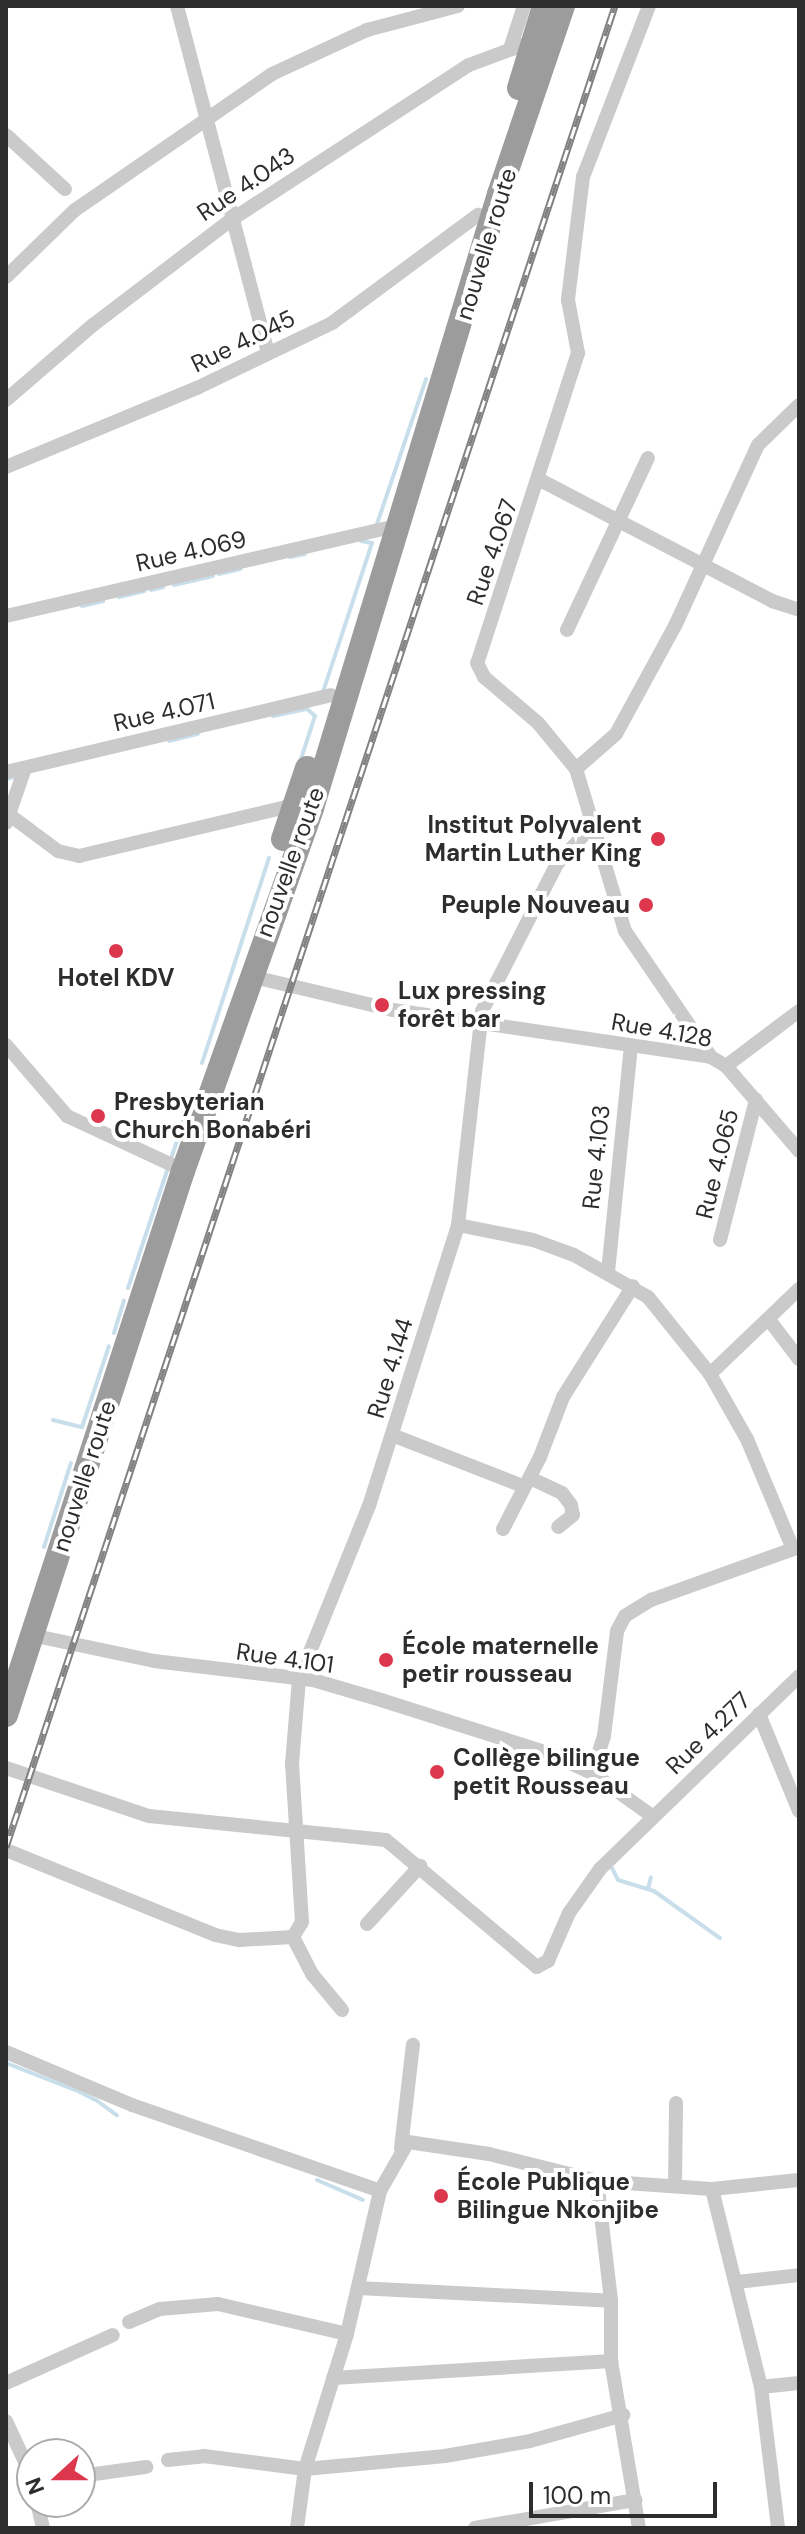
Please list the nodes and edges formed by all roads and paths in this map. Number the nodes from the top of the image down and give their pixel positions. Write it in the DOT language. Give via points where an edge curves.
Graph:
graph roads {
  1 [pos="177,6"];
  2 [pos="458,6"];
  3 [pos="524,6"];
  4 [pos="544,6"];
  5 [pos="563,6"];
  6 [pos="649,6"];
  7 [pos="534,41"];
  8 [pos="510,49"];
  9 [pos="205,119"];
  10 [pos="6,135"];
  11 [pos="65,189"];
  12 [pos="478,215"];
  13 [pos="231,220"];
  14 [pos="6,277"];
  15 [pos="268,353"];
  16 [pos="6,400"];
  17 [pos="799,405"];
  18 [pos="648,458"];
  19 [pos="6,467"];
  20 [pos="540,480"];
  21 [pos="621,519"];
  22 [pos="386,528"];
  23 [pos="703,567"];
  24 [pos="799,610"];
  25 [pos="6,616"];
  26 [pos="567,630"];
  27 [pos="331,695"];
  28 [pos="25,768"];
  29 [pos="576,769"];
  30 [pos="6,772"];
  31 [pos="295,805"];
  32 [pos="8,820"];
  33 [pos="591,827"];
  34 [pos="249,976"];
  35 [pos="799,1011"];
  36 [pos="479,1024"];
  37 [pos="6,1045"];
  38 [pos="631,1046"];
  39 [pos="711,1057"];
  40 [pos="726,1066"];
  41 [pos="756,1100"];
  42 [pos="799,1151"];
  43 [pos="172,1165"];
  44 [pos="458,1225"];
  45 [pos="720,1240"];
  46 [pos="608,1272"];
  47 [pos="633,1286"];
  48 [pos="799,1289"];
  49 [pos="770,1321"];
  50 [pos="799,1359"];
  51 [pos="710,1374"];
  52 [pos="392,1435"];
  53 [pos="526,1482"];
  54 [pos="558,1527"];
  55 [pos="503,1529"];
  56 [pos="796,1548"];
  57 [pos="31,1635"];
  58 [pos="6,1667"];
  59 [pos="799,1676"];
  60 [pos="299,1679"];
  61 [pos="759,1714"];
  62 [pos="6,1715"];
  63 [pos="6,1768"];
  64 [pos="592,1773"];
  65 [pos="799,1811"];
  66 [pos="652,1816"];
  67 [pos="299,1829"];
  68 [pos="6,1850"];
  69 [pos="420,1866"];
  70 [pos="367,1924"];
  71 [pos="293,1937"];
  72 [pos="342,2010"];
  73 [pos="413,2045"];
  74 [pos="6,2052"];
  75 [pos="676,2103"];
  76 [pos="401,2148"];
  77 [pos="799,2180"];
  78 [pos="597,2181"];
  79 [pos="675,2186"];
  80 [pos="712,2189"];
  81 [pos="380,2191"];
  82 [pos="799,2275"];
  83 [pos="737,2282"];
  84 [pos="358,2288"];
  85 [pos="611,2301"];
  86 [pos="129,2322"];
  87 [pos="347,2334"];
  88 [pos="113,2335"];
  89 [pos="611,2361"];
  90 [pos="333,2378"];
  91 [pos="6,2383"];
  92 [pos="799,2383"];
  93 [pos="761,2387"];
  94 [pos="623,2415"];
  95 [pos="6,2421"];
  96 [pos="16,2443"];
  97 [pos="168,2460"];
  98 [pos="146,2467"];
  99 [pos="305,2469"];
  100 [pos="96,2474"];
  101 [pos="636,2500"];
  102 [pos="297,2528"];
  103 [pos="475,2528"];
  104 [pos="639,2528"];
  105 [pos="778,2528"];
  1 -- 9 [label="street"];
  2 -- 9 [label="street" via="335,42 272,74"];
  3 -- 8 [label="street"];
  4 -- 7 [label="highway, nouvelle route"];
  5 -- 34 [label="highway, nouvelle route" via="499,194 312,808"];
  6 -- 20 [label="street, Rue 4.067" via="583,177 568,300 578,353"];
  7 -- 8 [label="street, Rue 4.043"];
  7 -- 12 [label="highway, nouvelle route"];
  8 -- 13 [label="street, Rue 4.043" via="469,65"];
  9 -- 13 [label="street"];
  9 -- 14 [label="street" via="75,210"];
  10 -- 11 [label="street"];
  12 -- 15 [label="street, Rue 4.045" via="332,323"];
  12 -- 22 [label="highway, nouvelle route"];
  13 -- 15 [label="street"];
  13 -- 16 [label="street, Rue 4.043" via="93,325"];
  15 -- 19 [label="street, Rue 4.045"];
  17 -- 23 [label="street" via="758,445"];
  18 -- 21 [label="street"];
  20 -- 21 [label="street"];
  20 -- 29 [label="street, Rue 4.067" via="477,663 484,677 538,723"];
  21 -- 23 [label="street"];
  21 -- 26 [label="street"];
  22 -- 25 [label="street, Rue 4.069"];
  22 -- 27 [label="highway, nouvelle route"];
  23 -- 24 [label="street"];
  23 -- 29 [label="street" via="616,734"];
  27 -- 28 [label="street, Rue 4.071"];
  27 -- 31 [label="highway, nouvelle route"];
  28 -- 30 [label="street, Rue 4.071"];
  28 -- 32 [label="street"];
  29 -- 33 [label="street, Rue 4.067"];
  31 -- 32 [label="street" via="79,856 58,851"];
  31 -- 43 [label="highway, nouvelle route"];
  33 -- 36 [label="street, Rue 4.144" via="557,864 527,914"];
  33 -- 39 [label="street, Rue 4.067" via="625,931"];
  34 -- 36 [label="street, Rue 4.128"];
  34 -- 57 [label="highway, nouvelle route"];
  35 -- 40 [label="street"];
  36 -- 38 [label="street, Rue 4.128"];
  36 -- 44 [label="street, Rue 4.144"];
  37 -- 43 [label="street" via="67,1116"];
  38 -- 39 [label="street, Rue 4.128"];
  38 -- 46 [label="street, Rue 4.103"];
  39 -- 40 [label="street, Rue 4.128"];
  40 -- 41 [label="street, Rue 4.128"];
  41 -- 42 [label="street, Rue 4.128"];
  41 -- 45 [label="street, Rue 4.065"];
  43 -- 58 [label="highway, nouvelle route"];
  44 -- 46 [label="street" via="533,1240"];
  44 -- 52 [label="street, Rue 4.144"];
  46 -- 47 [label="street"];
  47 -- 51 [label="street" via="674,1324"];
  47 -- 53 [label="street" via="563,1397"];
  48 -- 49 [label="street"];
  49 -- 50 [label="street"];
  49 -- 51 [label="street"];
  51 -- 56 [label="street" via="752,1448"];
  52 -- 53 [label="street"];
  52 -- 60 [label="street, Rue 4.144"];
  53 -- 54 [label="street" via="562,1493 571,1505 573,1515"];
  53 -- 55 [label="street"];
  56 -- 64 [label="street" via="651,1600 625,1616 617,1631 604,1736"];
  57 -- 60 [label="street, Rue 4.101" via="154,1661"];
  57 -- 62 [label="highway, nouvelle route"];
  59 -- 61 [label="street, Rue 4.277"];
  60 -- 64 [label="street, Rue 4.101" via="421,1711"];
  60 -- 67 [label="street, Rue 4.144" via="292,1764"];
  61 -- 65 [label="street"];
  61 -- 66 [label="street, Rue 4.277"];
  63 -- 67 [label="street" via="141,1814"];
  64 -- 66 [label="street, Rue 4.101"];
  66 -- 69 [label="street, Rue 4.277" via="600,1869 569,1913 548,1961 533,1964"];
  67 -- 69 [label="street" via="386,1840"];
  67 -- 71 [label="street, Rue 4.144" via="302,1922"];
  68 -- 71 [label="street" via="215,1935 239,1940"];
  69 -- 70 [label="street"];
  71 -- 72 [label="street" via="312,1974"];
  73 -- 76 [label="street"];
  74 -- 81 [label="street" via="132,2105"];
  75 -- 79 [label="street"];
  76 -- 78 [label="street" via="416,2141"];
  76 -- 81 [label="street"];
  77 -- 80 [label="street"];
  78 -- 79 [label="street"];
  78 -- 85 [label="street"];
  79 -- 80 [label="street"];
  80 -- 83 [label="street"];
  81 -- 84 [label="street"];
  82 -- 83 [label="street"];
  83 -- 93 [label="street"];
  84 -- 85 [label="street"];
  84 -- 87 [label="street"];
  85 -- 89 [label="street"];
  86 -- 87 [label="street" via="160,2309 218,2304"];
  87 -- 90 [label="street"];
  88 -- 91 [label="street"];
  89 -- 90 [label="street"];
  89 -- 94 [label="street"];
  90 -- 99 [label="street"];
  92 -- 93 [label="street"];
  93 -- 105 [label="street"];
  94 -- 99 [label="street" via="530,2441 445,2456"];
  94 -- 101 [label="street"];
  95 -- 96 [label="street"];
  97 -- 99 [label="street" via="204,2456"];
  98 -- 100 [label="street"];
  99 -- 102 [label="street"];
  101 -- 103 [label="street"];
  101 -- 104 [label="street"];
}
